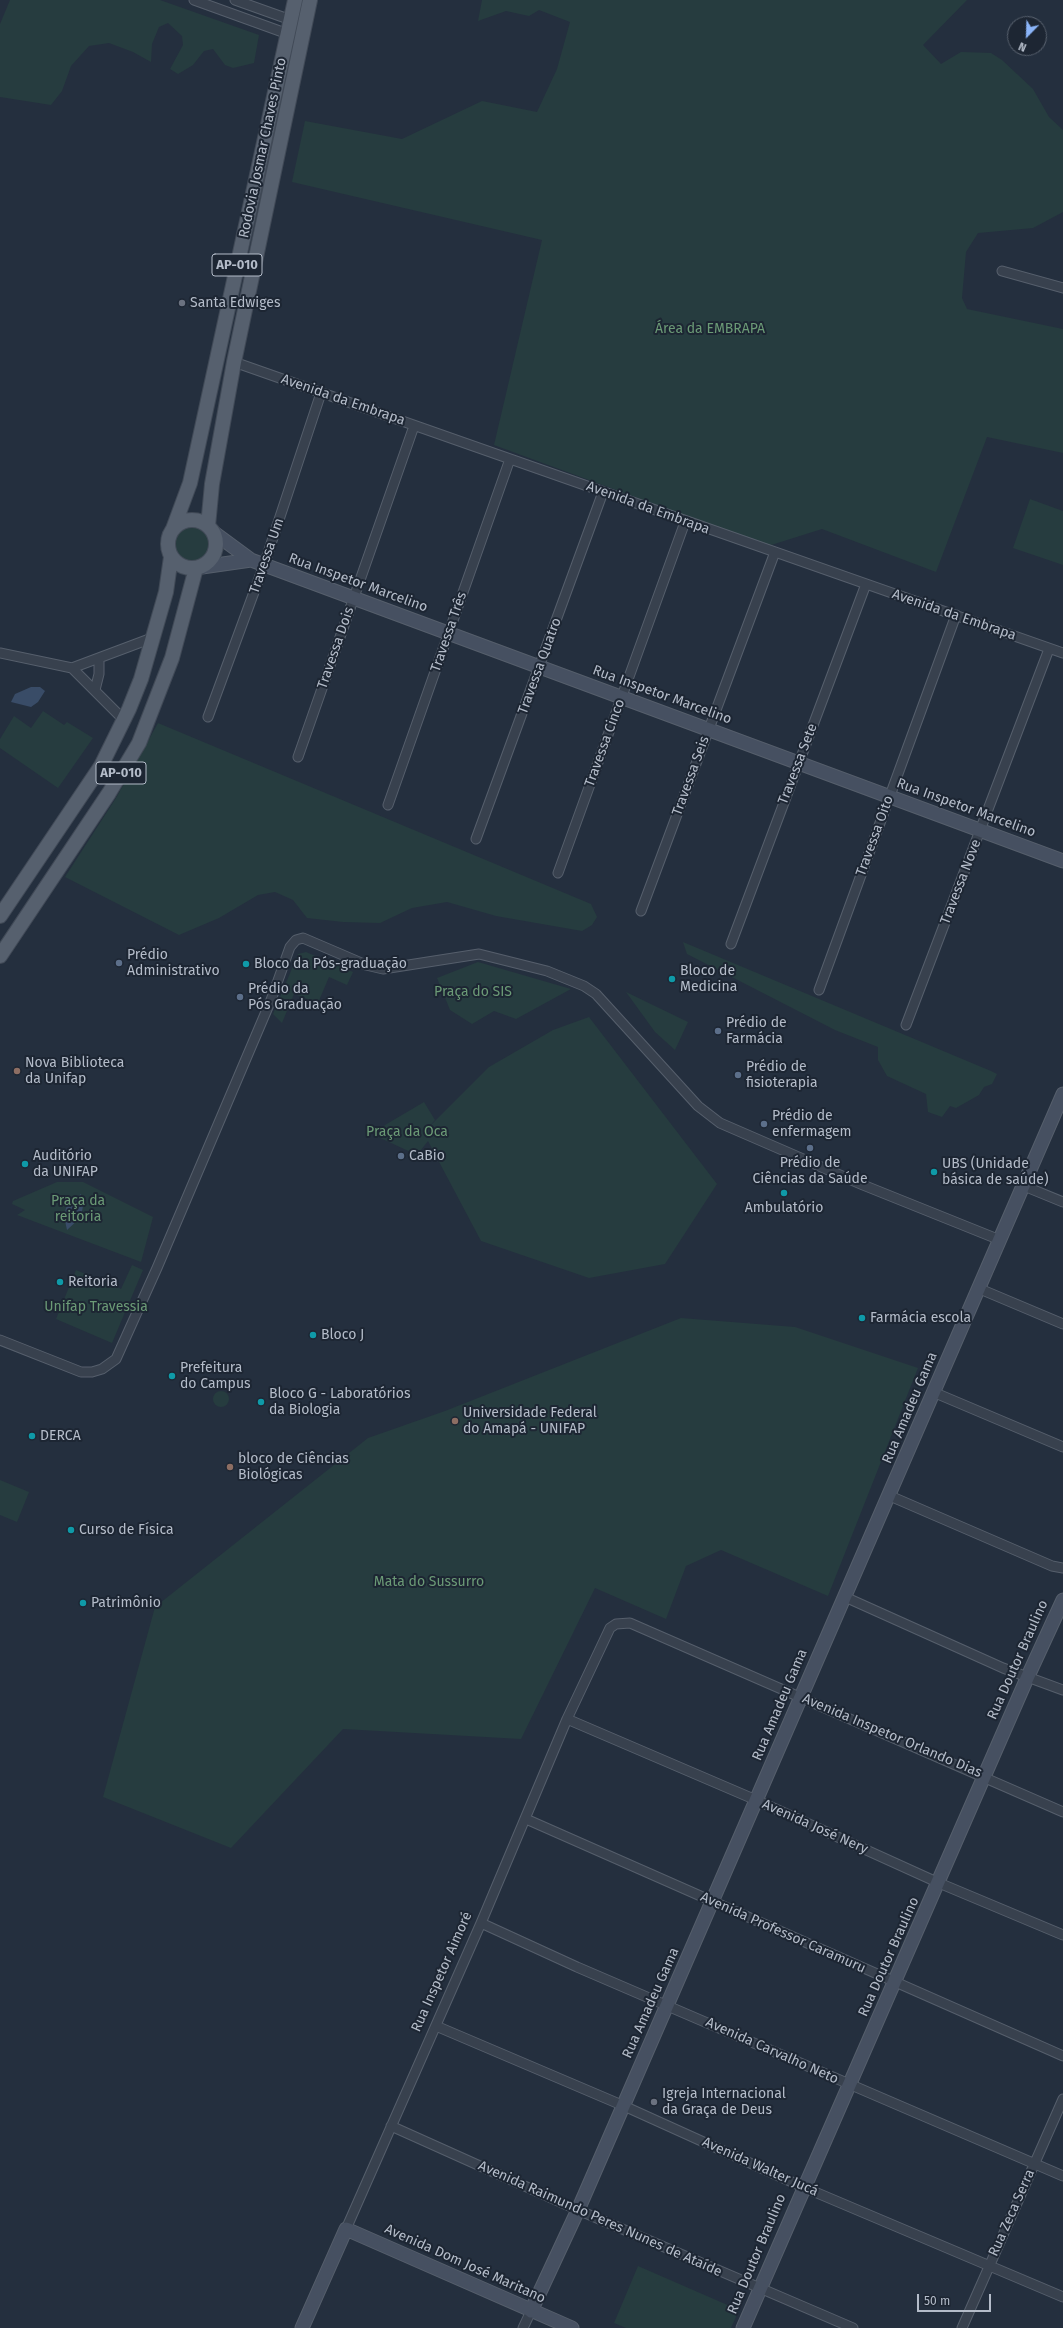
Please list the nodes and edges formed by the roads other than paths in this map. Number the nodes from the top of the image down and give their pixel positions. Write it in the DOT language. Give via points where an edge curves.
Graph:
graph roads {
  1 [pos="194,0"];
  2 [pos="235,0"];
  3 [pos="295,0"];
  4 [pos="310,0"];
  5 [pos="290,27"];
  6 [pos="1002,271"];
  7 [pos="1063,288"];
  8 [pos="234,362"];
  9 [pos="321,393"];
  10 [pos="414,426"];
  11 [pos="510,459"];
  12 [pos="603,492"];
  13 [pos="685,522"];
  14 [pos="173,528"];
  15 [pos="210,529"];
  16 [pos="775,552"];
  17 [pos="171,557"];
  18 [pos="250,560"];
  19 [pos="264,565"];
  20 [pos="199,567"];
  21 [pos="866,584"];
  22 [pos="354,598"];
  23 [pos="956,616"];
  24 [pos="448,633"];
  25 [pos="152,638"];
  26 [pos="1050,649"];
  27 [pos="0,653"];
  28 [pos="1063,653"];
  29 [pos="99,658"];
  30 [pos="539,667"];
  31 [pos="72,668"];
  32 [pos="95,690"];
  33 [pos="622,697"];
  34 [pos="208,717"];
  35 [pos="124,720"];
  36 [pos="709,730"];
  37 [pos="298,758"];
  38 [pos="799,763"];
  39 [pos="890,797"];
  40 [pos="388,805"];
  41 [pos="980,830"];
  42 [pos="476,839"];
  43 [pos="1063,861"];
  44 [pos="558,873"];
  45 [pos="641,911"];
  46 [pos="0,916"];
  47 [pos="731,944"];
  48 [pos="0,956"];
  49 [pos="819,990"];
  50 [pos="906,1025"];
  51 [pos="1063,1094"];
  52 [pos="1024,1186"];
  53 [pos="1063,1202"];
  54 [pos="1000,1240"];
  55 [pos="980,1289"];
  56 [pos="1063,1324"];
  57 [pos="0,1340"];
  58 [pos="933,1392"];
  59 [pos="1063,1447"];
  60 [pos="890,1496"];
  61 [pos="1063,1568"];
  62 [pos="844,1597"];
  63 [pos="1063,1600"];
  64 [pos="610,1628"];
  65 [pos="1028,1676"];
  66 [pos="1063,1690"];
  67 [pos="801,1697"];
  68 [pos="567,1720"];
  69 [pos="984,1776"];
  70 [pos="756,1800"];
  71 [pos="1063,1812"];
  72 [pos="526,1819"];
  73 [pos="939,1883"];
  74 [pos="712,1902"];
  75 [pos="481,1923"];
  76 [pos="1063,1934"];
  77 [pos="895,1983"];
  78 [pos="667,2005"];
  79 [pos="436,2026"];
  80 [pos="1063,2056"];
  81 [pos="850,2085"];
  82 [pos="1063,2099"];
  83 [pos="624,2106"];
  84 [pos="391,2126"];
  85 [pos="1035,2164"];
  86 [pos="1063,2176"];
  87 [pos="803,2187"];
  88 [pos="578,2210"];
  89 [pos="346,2229"];
  90 [pos="989,2264"];
  91 [pos="761,2290"];
  92 [pos="1063,2297"];
  93 [pos="531,2311"];
  94 [pos="302,2328"];
  95 [pos="523,2328"];
  96 [pos="572,2328"];
  97 [pos="743,2328"];
  98 [pos="854,2328"];
  99 [pos="962,2328"];
  1 -- 5 [label="street"];
  2 -- 5 [label="street"];
  3 -- 5 [label="main road, Rodovia Josmar Chaves Pinto / AP-010"];
  4 -- 8 [label="main road, Rodovia Josmar Chaves Pinto / AP-010"];
  5 -- 14 [label="main road, Rodovia Josmar Chaves Pinto / AP-010" via="190,482"];
  6 -- 7 [label="street"];
  8 -- 9 [label="street, Avenida da Embrapa"];
  8 -- 15 [label="main road, Rodovia Josmar Chaves Pinto / AP-010" via="212,484"];
  9 -- 10 [label="street, Avenida da Embrapa"];
  9 -- 19 [label="street, Travessa Um"];
  10 -- 11 [label="street, Avenida da Embrapa"];
  10 -- 22 [label="street, Travessa Dois"];
  11 -- 12 [label="street, Avenida da Embrapa"];
  11 -- 24 [label="street, Travessa Três"];
  12 -- 13 [label="street, Avenida da Embrapa"];
  12 -- 30 [label="street, Travessa Quatro"];
  13 -- 16 [label="street, Avenida da Embrapa"];
  13 -- 33 [label="street, Travessa Cinco"];
  14 -- 15 [label="main road" via="188,521 198,521"];
  14 -- 17 [label="main road, Rodovia Josmar Chaves Pinto / AP-010" via="168,542"];
  15 -- 18 [label="street, Rua Inspetor Marcelino"];
  15 -- 20 [label="main road, Rodovia Josmar Chaves Pinto / AP-010" via="216,542 215,552 210,560"];
  16 -- 21 [label="street, Avenida da Embrapa"];
  16 -- 36 [label="street, Travessa Seis"];
  17 -- 20 [label="main road" via="182,566"];
  17 -- 25 [label="main road, Rodovia Josmar Chaves Pinto / AP-010" via="166,592"];
  18 -- 19 [label="street, Rua Inspetor Marcelino"];
  18 -- 20 [label="street, Rua Inspetor Marcelino"];
  19 -- 22 [label="street, Rua Inspetor Marcelino"];
  19 -- 34 [label="street, Travessa Um"];
  20 -- 48 [label="main road, Rodovia Josmar Chaves Pinto / AP-010" via="172,658 139,743"];
  21 -- 23 [label="street, Avenida da Embrapa"];
  21 -- 38 [label="street, Travessa Sete"];
  22 -- 24 [label="street, Rua Inspetor Marcelino"];
  22 -- 37 [label="street, Travessa Dois"];
  23 -- 26 [label="street, Avenida da Embrapa"];
  23 -- 39 [label="street, Travessa Oito"];
  24 -- 30 [label="street, Rua Inspetor Marcelino"];
  24 -- 40 [label="street, Travessa Três"];
  25 -- 29 [label="street"];
  25 -- 35 [label="main road, Rodovia Josmar Chaves Pinto / AP-010" via="141,679"];
  26 -- 28 [label="street, Avenida da Embrapa"];
  26 -- 41 [label="street, Travessa Nove"];
  27 -- 31 [label="street"];
  29 -- 31 [label="street"];
  29 -- 32 [label="street"];
  30 -- 33 [label="street, Rua Inspetor Marcelino"];
  30 -- 42 [label="street, Travessa Quatro"];
  31 -- 32 [label="street"];
  32 -- 35 [label="street"];
  33 -- 36 [label="street, Rua Inspetor Marcelino"];
  33 -- 44 [label="street, Travessa Cinco"];
  35 -- 46 [label="main road, Rodovia Josmar Chaves Pinto / AP-010" via="101,766"];
  36 -- 38 [label="street, Rua Inspetor Marcelino"];
  36 -- 45 [label="street, Travessa Seis"];
  38 -- 39 [label="street, Rua Inspetor Marcelino"];
  38 -- 47 [label="street, Travessa Sete"];
  39 -- 41 [label="street, Rua Inspetor Marcelino"];
  39 -- 49 [label="street, Travessa Oito"];
  41 -- 43 [label="street, Rua Inspetor Marcelino"];
  41 -- 50 [label="street, Travessa Nove"];
  51 -- 52 [label="street, Rua Amadeu Gama"];
  52 -- 53 [label="street"];
  52 -- 54 [label="street, Rua Amadeu Gama"];
  54 -- 55 [label="street, Rua Amadeu Gama"];
  54 -- 57 [label="street" via="720,1123 698,1106 596,994 584,986 547,971 479,954 383,969 366,965 303,938 296,940 290,947 268,1007 116,1359 102,1369 81,1372"];
  55 -- 56 [label="street"];
  55 -- 58 [label="street, Rua Amadeu Gama"];
  58 -- 59 [label="street"];
  58 -- 60 [label="street, Rua Amadeu Gama"];
  60 -- 61 [label="street" via="1052,1566"];
  60 -- 62 [label="street, Rua Amadeu Gama"];
  62 -- 65 [label="street" via="1003,1668"];
  62 -- 67 [label="street, Rua Amadeu Gama"];
  63 -- 65 [label="street, Rua Doutor Braulino"];
  64 -- 67 [label="street, Avenida Inspetor Orlando Dias" via="622,1623 630,1624"];
  64 -- 68 [label="street, Rua Inspetor Aimoré"];
  65 -- 66 [label="street"];
  65 -- 69 [label="street, Rua Doutor Braulino"];
  67 -- 69 [label="street, Avenida Inspetor Orlando Dias"];
  67 -- 70 [label="street, Rua Amadeu Gama"];
  68 -- 70 [label="street, Avenida José Nery"];
  68 -- 72 [label="street, Rua Inspetor Aimoré"];
  69 -- 71 [label="street, Avenida Inspetor Orlando Dias"];
  69 -- 73 [label="street, Rua Doutor Braulino"];
  70 -- 73 [label="street, Avenida José Nery"];
  70 -- 74 [label="street, Rua Amadeu Gama"];
  72 -- 74 [label="street, Avenida Professor Caramuru"];
  72 -- 75 [label="street, Rua Inspetor Aimoré"];
  73 -- 76 [label="street, Avenida José Nery"];
  73 -- 77 [label="street, Rua Doutor Braulino"];
  74 -- 77 [label="street, Avenida Professor Caramuru"];
  74 -- 78 [label="street, Rua Amadeu Gama"];
  75 -- 78 [label="street, Avenida Carvalho Neto"];
  75 -- 79 [label="street, Rua Inspetor Aimoré"];
  77 -- 80 [label="street, Avenida Professor Caramuru"];
  77 -- 81 [label="street, Rua Doutor Braulino"];
  78 -- 81 [label="street, Avenida Carvalho Neto"];
  78 -- 83 [label="street, Rua Amadeu Gama"];
  79 -- 83 [label="street, Avenida Walter Jucá"];
  79 -- 84 [label="street, Rua Inspetor Aimoré"];
  81 -- 85 [label="street, Avenida Carvalho Neto"];
  81 -- 87 [label="street, Rua Doutor Braulino"];
  82 -- 85 [label="street, Rua Zeca Serra"];
  83 -- 87 [label="street, Avenida Walter Jucá"];
  83 -- 88 [label="street, Rua Amadeu Gama"];
  84 -- 88 [label="street, Avenida Raimundo Peres Nunes de Ataíde"];
  84 -- 89 [label="street, Rua Inspetor Aimoré"];
  85 -- 86 [label="street, Avenida Carvalho Neto"];
  85 -- 90 [label="street, Rua Zeca Serra"];
  87 -- 90 [label="street, Avenida Walter Jucá"];
  87 -- 91 [label="street, Rua Doutor Braulino"];
  88 -- 91 [label="street, Avenida Raimundo Peres Nunes de Ataíde"];
  88 -- 93 [label="street, Rua Amadeu Gama"];
  89 -- 93 [label="street, Avenida Dom José Maritano"];
  89 -- 94 [label="street, Rua Inspetor Aimoré"];
  90 -- 92 [label="street, Avenida Walter Jucá"];
  90 -- 99 [label="street, Rua Zeca Serra"];
  91 -- 97 [label="street, Rua Doutor Braulino"];
  91 -- 98 [label="street, Avenida Raimundo Peres Nunes de Ataíde"];
  93 -- 95 [label="street, Rua Amadeu Gama"];
  93 -- 96 [label="street, Avenida Dom José Maritano"];
}
